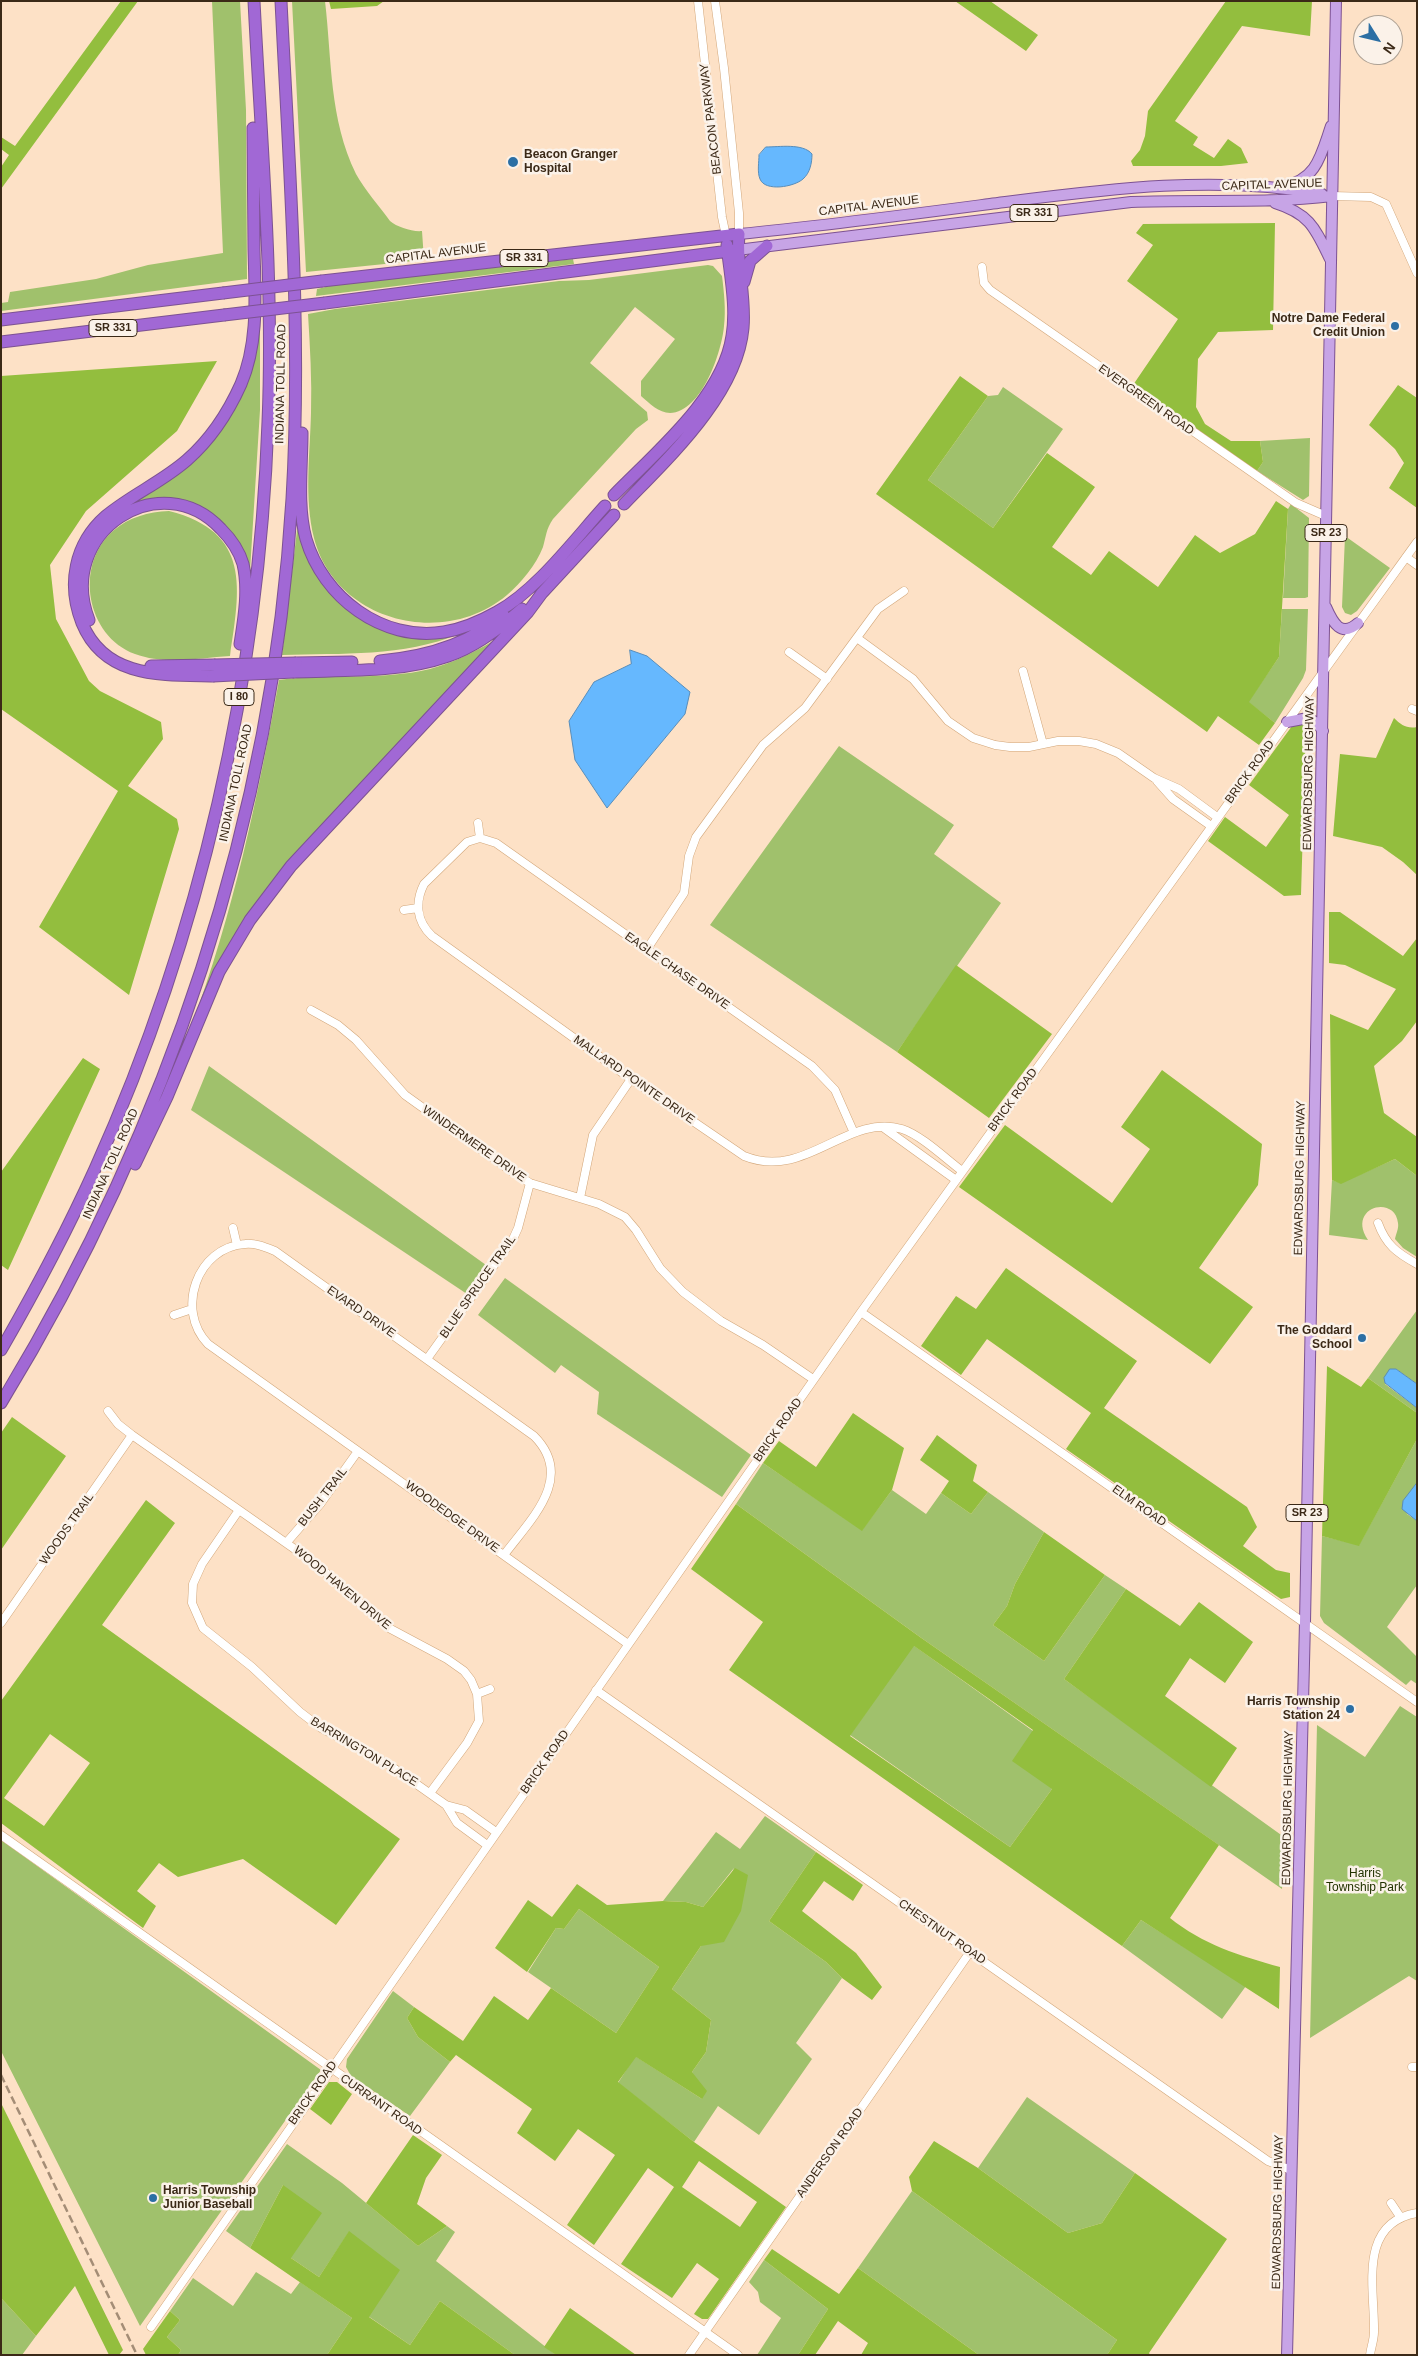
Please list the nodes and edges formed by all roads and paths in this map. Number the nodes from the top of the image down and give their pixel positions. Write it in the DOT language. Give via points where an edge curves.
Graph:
graph roads {
  1 [pos="254,1"];
  2 [pos="281,1"];
  3 [pos="698,1"];
  4 [pos="715,1"];
  5 [pos="1336,1"];
  6 [pos="258,82"];
  7 [pos="1334,111"];
  8 [pos="1267,188"];
  9 [pos="1332,196"];
  10 [pos="1267,200"];
  11 [pos="739,234"];
  12 [pos="726,236"];
  13 [pos="767,246"];
  14 [pos="732,250"];
  15 [pos="1331,261"];
  16 [pos="982,268"];
  17 [pos="1417,273"];
  18 [pos="742,301"];
  19 [pos="1,320"];
  20 [pos="1,342"];
  21 [pos="296,354"];
  22 [pos="614,495"];
  23 [pos="624,504"];
  24 [pos="605,506"];
  25 [pos="614,514"];
  26 [pos="1326,516"];
  27 [pos="1415,547"];
  28 [pos="1406,557"];
  29 [pos="1417,565"];
  30 [pos="904,591"];
  31 [pos="526,592"];
  32 [pos="542,593"];
  33 [pos="1324,603"];
  34 [pos="1358,624"];
  35 [pos="857,638"];
  36 [pos="789,652"];
  37 [pos="295,667"];
  38 [pos="214,671"];
  39 [pos="1023,671"];
  40 [pos="1324,671"];
  41 [pos="827,679"];
  42 [pos="1287,722"];
  43 [pos="1323,731"];
  44 [pos="1043,744"];
  45 [pos="230,752"];
  46 [pos="1154,778"];
  47 [pos="1217,817"];
  48 [pos="478,823"];
  49 [pos="1210,826"];
  50 [pos="477,839"];
  51 [pos="418,908"];
  52 [pos="404,910"];
  53 [pos="647,949"];
  54 [pos="311,1010"];
  55 [pos="631,1079"];
  56 [pos="884,1128"];
  57 [pos="854,1133"];
  58 [pos="962,1171"];
  59 [pos="956,1180"];
  60 [pos="530,1183"];
  61 [pos="580,1198"];
  62 [pos="1378,1223"];
  63 [pos="233,1228"];
  64 [pos="90,1244"];
  65 [pos="237,1245"];
  66 [pos="1417,1264"];
  67 [pos="192,1310"];
  68 [pos="861,1312"];
  69 [pos="174,1315"];
  70 [pos="1,1350"];
  71 [pos="427,1359"];
  72 [pos="814,1379"];
  73 [pos="1,1403"];
  74 [pos="108,1411"];
  75 [pos="132,1435"];
  76 [pos="358,1450"];
  77 [pos="239,1510"];
  78 [pos="287,1542"];
  79 [pos="504,1555"];
  80 [pos="1305,1622"];
  81 [pos="1,1623"];
  82 [pos="628,1644"];
  83 [pos="490,1689"];
  84 [pos="596,1690"];
  85 [pos="477,1694"];
  86 [pos="1417,1702"];
  87 [pos="430,1793"];
  88 [pos="446,1805"];
  89 [pos="496,1832"];
  90 [pos="1,1835"];
  91 [pos="487,1845"];
  92 [pos="970,1952"];
  93 [pos="330,2069"];
  94 [pos="1291,2170"];
  95 [pos="1391,2203"];
  96 [pos="1417,2213"];
  97 [pos="1401,2218"];
  98 [pos="151,2327"];
  99 [pos="705,2332"];
  100 [pos="690,2355"];
  101 [pos="738,2355"];
  102 [pos="1287,2355"];
  103 [pos="1370,2355"];
  1 -- 6 [label="highway, INDIANA TOLL ROAD / I 80"];
  2 -- 21 [label="highway, INDIANA TOLL ROAD / I 80"];
  3 -- 12 [label="street, BEACON PARKWAY"];
  4 -- 11 [label="street, BEACON PARKWAY"];
  5 -- 7 [label="main road, EDWARDSBURG HIGHWAY / SR 23"];
  6 -- 38 [label="highway" via="253,122 255,304 252,344 242,382 227,412 207,440 163,479 106,516 90,534 79,555 74,580 75,605 84,628 114,660 150,674"];
  6 -- 45 [label="highway, INDIANA TOLL ROAD / I 80" via="270,353 268,420 255,602"];
  7 -- 8 [label="main road" via="1323,151 1308,176 1298,182"];
  7 -- 9 [label="main road, EDWARDSBURG HIGHWAY / SR 23"];
  8 -- 9 [label="main road, CAPITAL AVENUE / SR 331"];
  8 -- 11 [label="main road, CAPITAL AVENUE / SR 331" via="1130,187"];
  9 -- 10 [label="main road, CAPITAL AVENUE / SR 331"];
  9 -- 15 [label="main road, EDWARDSBURG HIGHWAY / SR 23"];
  9 -- 17 [label="street" via="1371,197 1386,204"];
  10 -- 13 [label="main road, CAPITAL AVENUE / SR 331" via="1131,202"];
  10 -- 15 [label="main road" via="1308,219"];
  11 -- 12 [label="highway, CAPITAL AVENUE / SR 331"];
  11 -- 14 [label="highway"];
  12 -- 14 [label="highway"];
  12 -- 19 [label="highway, CAPITAL AVENUE / SR 331, bridge"];
  13 -- 14 [label="main road, CAPITAL AVENUE / SR 331"];
  13 -- 18 [label="highway" via="750,262"];
  14 -- 18 [label="highway"];
  14 -- 20 [label="highway, CAPITAL AVENUE / SR 331, bridge"];
  14 -- 22 [label="highway" via="733,326 730,348 721,373 701,404"];
  15 -- 26 [label="main road, EDWARDSBURG HIGHWAY / SR 23"];
  16 -- 26 [label="street, EVERGREEN ROAD" via="984,283 990,290 1296,503"];
  18 -- 23 [label="highway" via="742,338 726,383 708,411"];
  21 -- 31 [label="highway" via="302,397 302,511 315,564 328,584 370,619 418,632 444,632 473,624"];
  21 -- 64 [label="highway, INDIANA TOLL ROAD / I 80" via="292,501 285,573 266,710 244,813 216,921 185,1020 150,1112"];
  24 -- 31 [label="highway"];
  25 -- 32 [label="highway"];
  26 -- 33 [label="main road, EDWARDSBURG HIGHWAY / SR 23"];
  27 -- 28 [label="street, BRICK ROAD"];
  28 -- 29 [label="street"];
  28 -- 34 [label="street, BRICK ROAD"];
  30 -- 35 [label="street" via="878,609"];
  31 -- 37 [label="highway" via="497,620 464,641 424,655"];
  32 -- 37 [label="highway" via="492,633 449,656 395,667"];
  32 -- 64 [label="highway" via="528,612 292,866 250,920 219,972 167,1098 121,1192"];
  33 -- 34 [label="main road" via="1338,627 1350,630"];
  33 -- 40 [label="main road, EDWARDSBURG HIGHWAY / SR 23"];
  34 -- 40 [label="street, BRICK ROAD"];
  35 -- 41 [label="street"];
  35 -- 44 [label="street" via="913,679 939,712 961,732 995,746"];
  36 -- 41 [label="street"];
  37 -- 38 [label="highway, bridge"];
  38 -- 45 [label="highway" via="138,664 106,645 94,630 83,604 81,582 85,562 93,543 108,525 126,513 150,505 171,504 194,510 216,523 234,542 243,564 246,592 232,706"];
  39 -- 44 [label="street"];
  40 -- 42 [label="street, BRICK ROAD"];
  40 -- 43 [label="main road, EDWARDSBURG HIGHWAY / SR 23"];
  41 -- 53 [label="street" via="805,708 762,745 696,836 688,856 684,893"];
  42 -- 43 [label="main road" via="1308,718"];
  42 -- 47 [label="street, BRICK ROAD"];
  43 -- 80 [label="main road, EDWARDSBURG HIGHWAY / SR 23"];
  44 -- 46 [label="street" via="1078,741 1096,744 1118,753"];
  45 -- 70 [label="highway, INDIANA TOLL ROAD / I 80" via="195,896 146,1045 95,1170 43,1276"];
  46 -- 47 [label="street" via="1179,789"];
  46 -- 49 [label="street" via="1173,799"];
  47 -- 49 [label="street, BRICK ROAD"];
  48 -- 50 [label="street"];
  49 -- 58 [label="street, BRICK ROAD"];
  50 -- 51 [label="street" via="459,849 424,884"];
  50 -- 53 [label="street, EAGLE CHASE DRIVE" via="496,843"];
  51 -- 52 [label="street"];
  51 -- 55 [label="street, MALLARD POINTE DRIVE" via="421,922 432,936"];
  53 -- 57 [label="street, EAGLE CHASE DRIVE" via="819,1072 835,1090"];
  54 -- 60 [label="street, WINDERMERE DRIVE" via="356,1040 405,1095"];
  55 -- 57 [label="street, MALLARD POINTE DRIVE" via="737,1152 761,1162 791,1160"];
  55 -- 61 [label="street" via="593,1135"];
  56 -- 57 [label="street, MALLARD POINTE DRIVE"];
  56 -- 58 [label="street, MALLARD POINTE DRIVE" via="912,1134"];
  56 -- 59 [label="street"];
  58 -- 59 [label="street, BRICK ROAD"];
  59 -- 68 [label="street, BRICK ROAD"];
  60 -- 61 [label="street, WINDERMERE DRIVE"];
  60 -- 71 [label="street, BLUE SPRUCE TRAIL" via="513,1239"];
  61 -- 72 [label="street, WINDERMERE DRIVE" via="608,1207 625,1217 660,1268 682,1292"];
  62 -- 66 [label="street" via="1390,1247"];
  63 -- 65 [label="street"];
  64 -- 73 [label="highway, INDIANA TOLL ROAD / I 80"];
  65 -- 67 [label="street" via="220,1253 202,1271 193,1292"];
  65 -- 71 [label="street, EVARD DRIVE" via="254,1244 275,1251"];
  67 -- 69 [label="street"];
  67 -- 76 [label="street, WOODEDGE DRIVE" via="196,1326 208,1344"];
  68 -- 72 [label="street, BRICK ROAD"];
  68 -- 80 [label="street, ELM ROAD"];
  71 -- 79 [label="street, EVARD DRIVE" via="534,1436 548,1456 552,1474 548,1494"];
  72 -- 82 [label="street, BRICK ROAD"];
  74 -- 75 [label="street, WOOD HAVEN DRIVE"];
  75 -- 77 [label="street, WOOD HAVEN DRIVE"];
  75 -- 81 [label="street, WOODS TRAIL"];
  76 -- 78 [label="street, BUSH TRAIL" via="321,1503"];
  76 -- 79 [label="street, WOODEDGE DRIVE"];
  77 -- 78 [label="street, WOOD HAVEN DRIVE"];
  77 -- 87 [label="street, BARRINGTON PLACE" via="192,1584 192,1603 203,1628 252,1666 321,1728 388,1764"];
  78 -- 85 [label="street, WOOD HAVEN DRIVE" via="387,1627 456,1665 471,1680"];
  79 -- 82 [label="street, WOODEDGE DRIVE"];
  80 -- 86 [label="street, ELM ROAD"];
  80 -- 94 [label="main road, EDWARDSBURG HIGHWAY / SR 23"];
  82 -- 84 [label="street, BRICK ROAD"];
  83 -- 85 [label="street"];
  84 -- 89 [label="street, BRICK ROAD"];
  84 -- 92 [label="street, CHESTNUT ROAD"];
  85 -- 87 [label="street, WOOD HAVEN DRIVE" via="479,1714 476,1729"];
  87 -- 88 [label="street, BARRINGTON PLACE"];
  88 -- 89 [label="street, BARRINGTON PLACE" via="465,1810"];
  88 -- 91 [label="street, BARRINGTON PLACE" via="457,1823"];
  89 -- 91 [label="street, BRICK ROAD"];
  90 -- 93 [label="street, CURRANT ROAD"];
  91 -- 93 [label="street, BRICK ROAD"];
  92 -- 94 [label="street, CHESTNUT ROAD" via="1268,2161"];
  92 -- 99 [label="street, ANDERSON ROAD"];
  93 -- 98 [label="street, BRICK ROAD"];
  93 -- 99 [label="street, CURRANT ROAD"];
  94 -- 102 [label="main road, EDWARDSBURG HIGHWAY / SR 23"];
  95 -- 97 [label="street"];
  96 -- 97 [label="street"];
  97 -- 103 [label="street" via="1380,2237 1374,2250 1374,2334"];
  99 -- 100 [label="street, ANDERSON ROAD"];
  99 -- 101 [label="street, CURRANT ROAD"];
}
